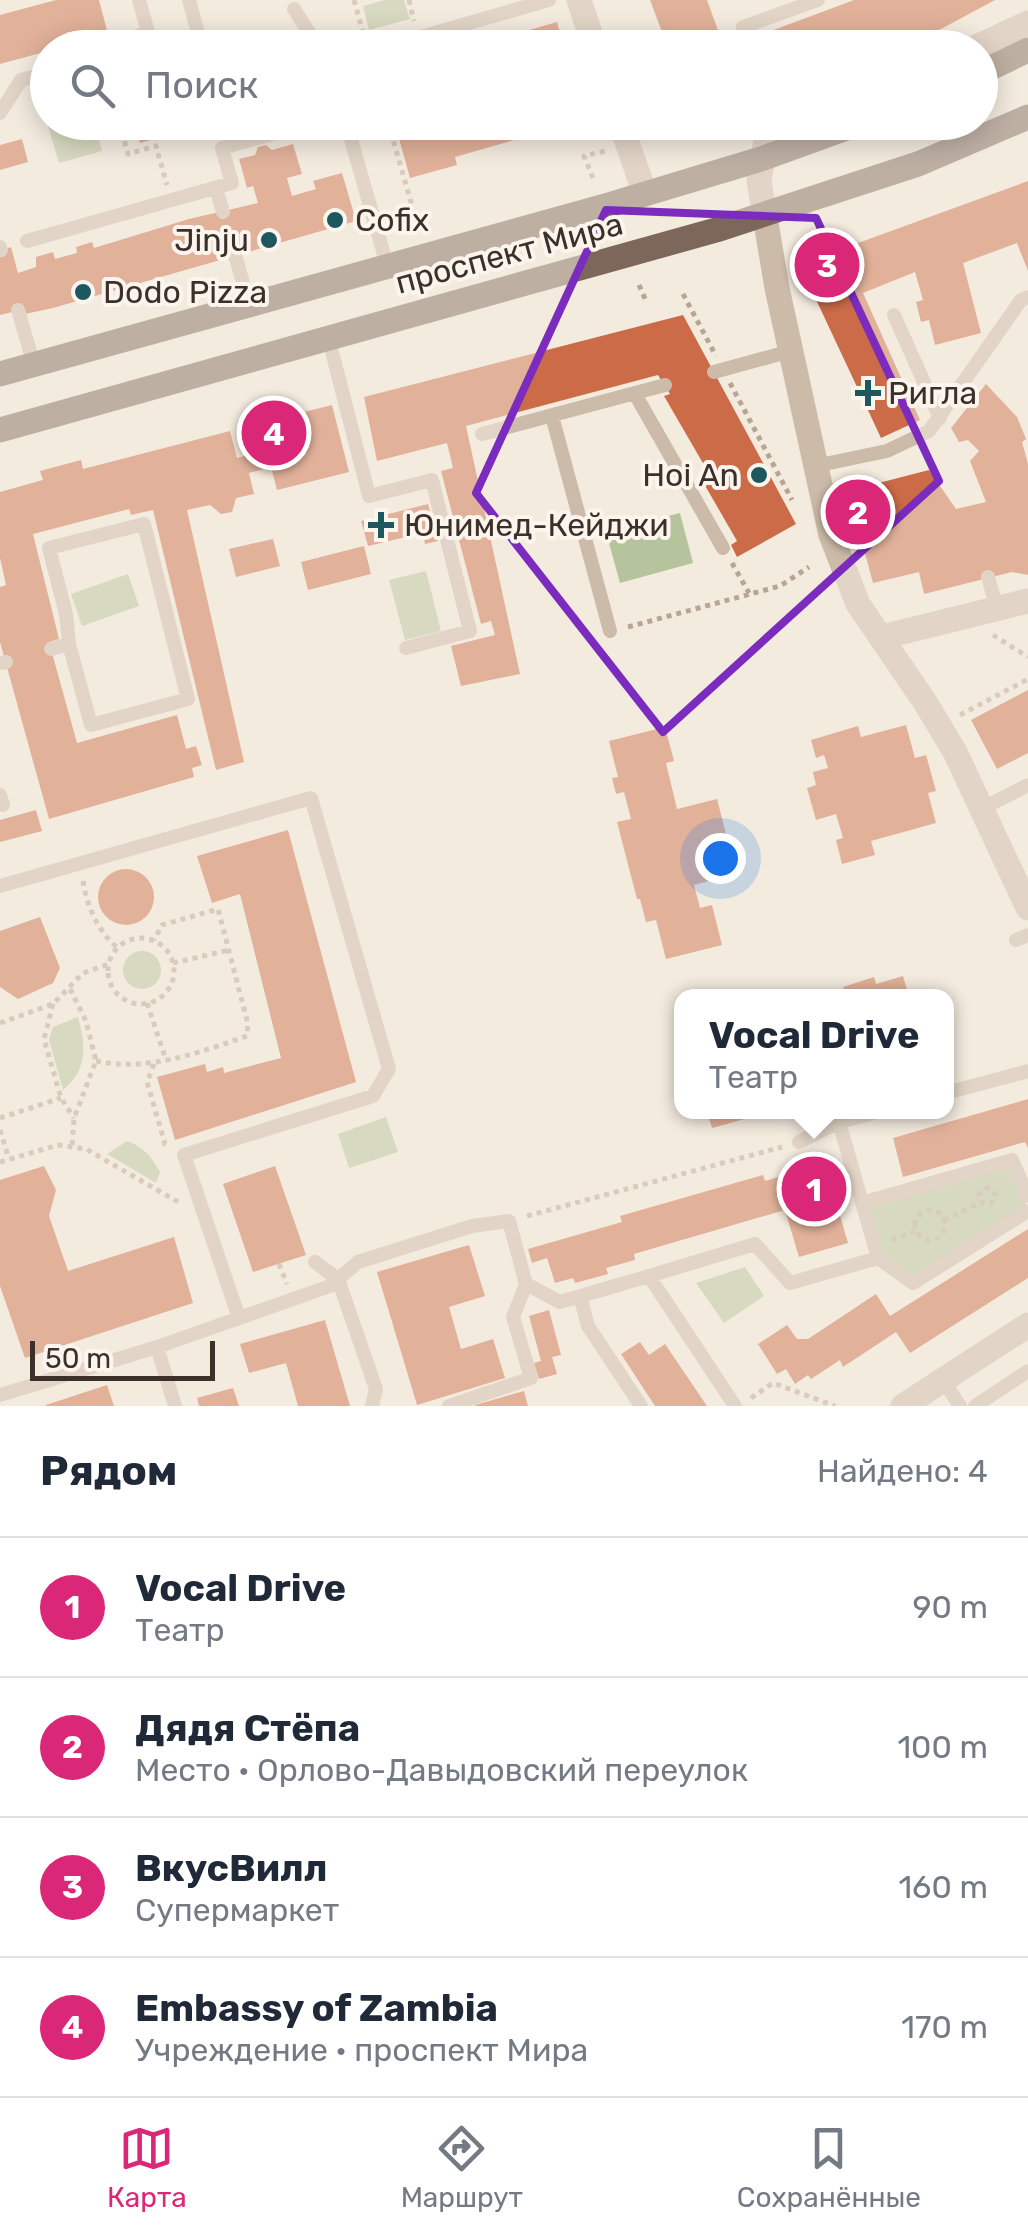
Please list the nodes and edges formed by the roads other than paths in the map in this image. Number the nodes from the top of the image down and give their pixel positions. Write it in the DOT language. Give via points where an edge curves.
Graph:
graph roads {
  1 [pos="139,0"];
  2 [pos="189,0"];
  3 [pos="549,0"];
  4 [pos="580,0"];
  5 [pos="818,0"];
  6 [pos="798,3"];
  7 [pos="294,8"];
  8 [pos="1028,23"];
  9 [pos="147,30"];
  10 [pos="197,30"];
  11 [pos="308,30"];
  12 [pos="445,30"];
  13 [pos="589,30"];
  14 [pos="743,30"];
  15 [pos="998,37"];
  16 [pos="1028,50"];
  17 [pos="998,64"];
  18 [pos="30,78"];
  19 [pos="0,113"];
  20 [pos="1028,117"];
  21 [pos="998,130"];
  22 [pos="250,140"];
  23 [pos="351,140"];
  24 [pos="626,140"];
  25 [pos="766,140"];
  26 [pos="813,140"];
  27 [pos="974,140"];
  28 [pos="761,159"];
  29 [pos="216,188"];
  30 [pos="644,194"];
  31 [pos="223,212"];
  32 [pos="764,215"];
  33 [pos="26,242"];
  34 [pos="235,255"];
  35 [pos="387,265"];
  36 [pos="1025,298"];
  37 [pos="249,304"];
  38 [pos="18,310"];
  39 [pos="894,315"];
  40 [pos="1028,317"];
  41 [pos="328,336"];
  42 [pos="790,351"];
  43 [pos="34,364"];
  44 [pos="719,371"];
  45 [pos="0,374"];
  46 [pos="665,386"];
  47 [pos="634,394"];
  48 [pos="552,416"];
  49 [pos="940,418"];
  50 [pos="0,430"];
  51 [pos="482,434"];
  52 [pos="815,466"];
  53 [pos="865,529"];
  54 [pos="831,535"];
  55 [pos="724,548"];
  56 [pos="988,578"];
  57 [pos="1028,601"];
  58 [pos="993,620"];
  59 [pos="610,632"];
  60 [pos="882,637"];
  61 [pos="69,644"];
  62 [pos="406,648"];
  63 [pos="51,650"];
  64 [pos="1028,785"];
  65 [pos="982,808"];
  66 [pos="0,886"];
  67 [pos="1028,908"];
  68 [pos="1028,1071"];
  69 [pos="954,1091"];
  70 [pos="851,1119"];
  71 [pos="839,1122"];
  72 [pos="800,1142"];
  73 [pos="1028,1196"];
  74 [pos="862,1204"];
  75 [pos="1028,1211"];
  76 [pos="877,1252"];
  77 [pos="316,1262"];
  78 [pos="649,1276"];
  79 [pos="338,1280"];
  80 [pos="526,1284"];
  81 [pos="580,1296"];
  82 [pos="239,1318"];
  83 [pos="1028,1325"];
  84 [pos="157,1346"];
  85 [pos="1028,1372"];
  86 [pos="943,1380"];
  87 [pos="0,1396"];
  88 [pos="997,1400"];
  89 [pos="454,1405"];
  90 [pos="175,1406"];
  91 [pos="372,1406"];
  92 [pos="641,1406"];
  93 [pos="737,1406"];
  94 [pos="904,1406"];
  95 [pos="960,1406"];
  96 [pos="974,1406"];
  1 -- 9 [label="lane"];
  2 -- 10 [label="lane"];
  3 -- 12 [label="lane"];
  4 -- 13 [label="street"];
  5 -- 6 [label="lane"];
  6 -- 14 [label="lane"];
  7 -- 11 [label="lane"];
  8 -- 15 [label="street"];
  16 -- 17 [label="main road"];
  18 -- 19 [label="lane"];
  20 -- 21 [label="main road, проспект Мира"];
  22 -- 29 [label="lane" via="222,148 232,183"];
  23 -- 35 [label="lane"];
  24 -- 30 [label="street"];
  25 -- 28 [label="street"];
  26 -- 28 [label="main road, проспект Мира"];
  27 -- 32 [label="main road, проспект Мира"];
  28 -- 30 [label="main road, проспект Мира"];
  28 -- 32 [label="street"];
  29 -- 31 [label="lane"];
  29 -- 33 [label="lane"];
  30 -- 35 [label="main road, проспект Мира"];
  32 -- 41 [label="main road, проспект Мира"];
  32 -- 42 [label="street"];
  34 -- 37 [label="lane"];
  35 -- 37 [label="main road, проспект Мира"];
  36 -- 40 [label="lane"];
  36 -- 49 [label="lane"];
  37 -- 43 [label="main road, проспект Мира"];
  38 -- 43 [label="lane"];
  39 -- 49 [label="lane"];
  41 -- 50 [label="main road, проспект Мира"];
  41 -- 62 [label="lane" via="368,496 432,480 470,631"];
  42 -- 44 [label="lane"];
  42 -- 52 [label="street"];
  43 -- 45 [label="main road, проспект Мира"];
  46 -- 47 [label="lane"];
  47 -- 48 [label="lane"];
  47 -- 55 [label="lane"];
  48 -- 51 [label="lane"];
  48 -- 59 [label="lane"];
  49 -- 52 [label="lane" via="887,450"];
  52 -- 54 [label="street"];
  53 -- 54 [label="lane"];
  54 -- 60 [label="street" via="858,604"];
  56 -- 58 [label="lane"];
  57 -- 58 [label="street"];
  58 -- 60 [label="street"];
  60 -- 65 [label="street"];
  61 -- 61 [label="lane" via="49,548 144,524 188,699 92,725"];
  61 -- 63 [label="lane"];
  64 -- 65 [label="lane"];
  65 -- 67 [label="street"];
  66 -- 82 [label="lane" via="311,798 389,1069 373,1096 184,1155"];
  68 -- 69 [label="lane"];
  70 -- 71 [label="lane"];
  71 -- 72 [label="lane"];
  71 -- 74 [label="lane"];
  73 -- 74 [label="lane" via="1012,1160"];
  74 -- 76 [label="lane"];
  75 -- 76 [label="lane" via="913,1283"];
  76 -- 78 [label="lane" via="790,1283 755,1244"];
  77 -- 79 [label="lane"];
  78 -- 81 [label="lane"];
  78 -- 93 [label="lane"];
  79 -- 80 [label="lane" via="358,1262 472,1226 508,1222"];
  79 -- 82 [label="lane"];
  79 -- 91 [label="lane" via="376,1389"];
  80 -- 81 [label="lane" via="560,1302"];
  80 -- 89 [label="lane" via="513,1317 531,1378"];
  81 -- 92 [label="lane" via="588,1326"];
  82 -- 84 [label="lane"];
  83 -- 86 [label="street"];
  84 -- 87 [label="lane"];
  84 -- 90 [label="lane"];
  85 -- 88 [label="lane"];
  86 -- 94 [label="street"];
  86 -- 95 [label="lane"];
  88 -- 96 [label="lane"];
}
